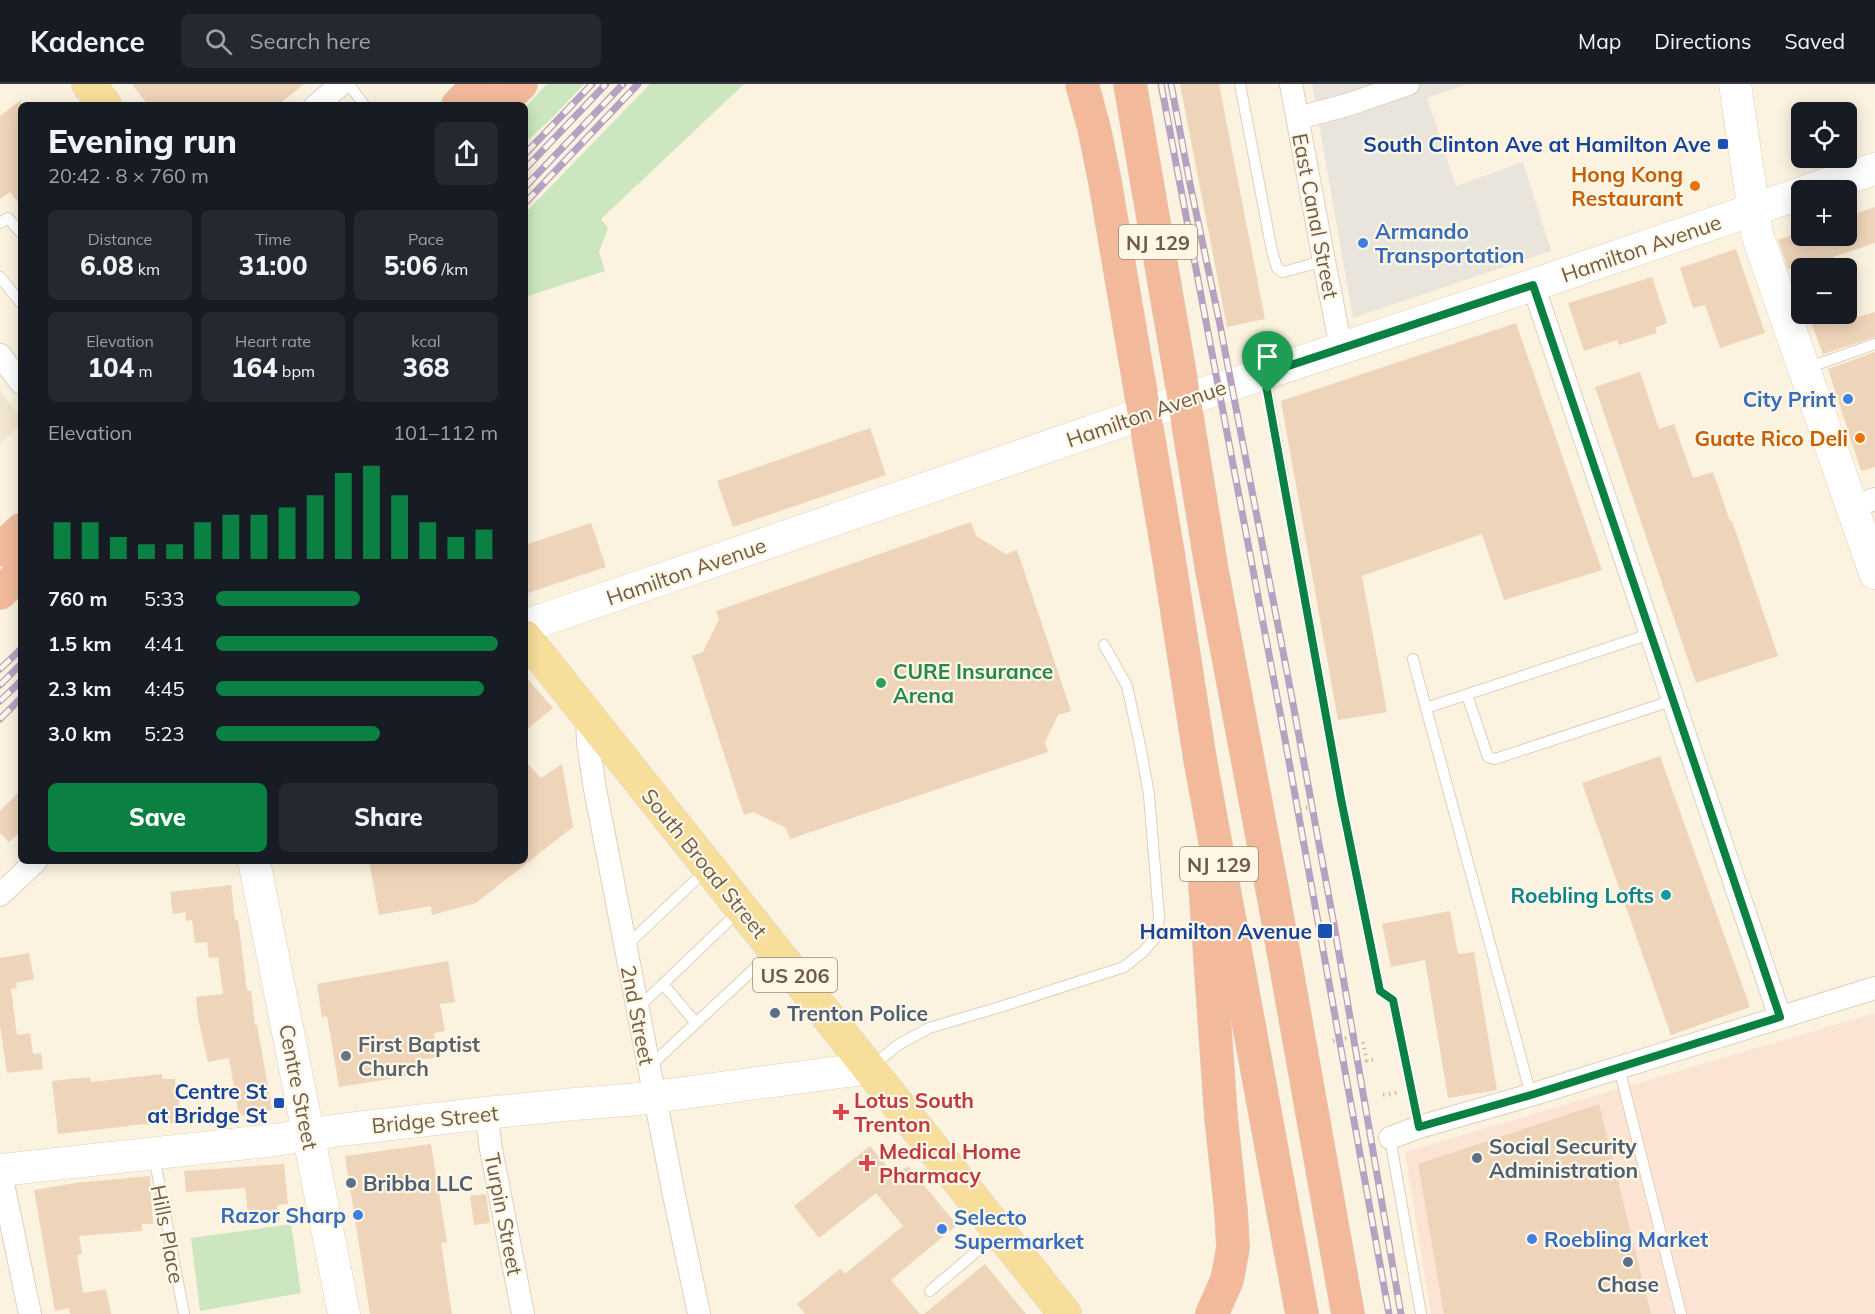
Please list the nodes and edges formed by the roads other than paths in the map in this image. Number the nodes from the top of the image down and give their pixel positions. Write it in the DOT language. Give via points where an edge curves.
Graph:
graph roads {
  1 [pos="342,84"];
  2 [pos="349,84"];
  3 [pos="479,84"];
  4 [pos="521,84"];
  5 [pos="1082,84"];
  6 [pos="1130,84"];
  7 [pos="1240,84"];
  8 [pos="1291,84"];
  9 [pos="1408,84"];
  10 [pos="1735,84"];
  11 [pos="320,102"];
  12 [pos="362,102"];
  13 [pos="461,102"];
  14 [pos="503,102"];
  15 [pos="1298,118"];
  16 [pos="1875,169"];
  17 [pos="1840,180"];
  18 [pos="1791,197"];
  19 [pos="1753,209"];
  20 [pos="0,223"];
  21 [pos="18,230"];
  22 [pos="1323,261"];
  23 [pos="0,277"];
  24 [pos="1533,285"];
  25 [pos="18,299"];
  26 [pos="1875,344"];
  27 [pos="1341,348"];
  28 [pos="1,360"];
  29 [pos="1804,369"];
  30 [pos="1264,374"];
  31 [pos="18,380"];
  32 [pos="1184,400"];
  33 [pos="1145,413"];
  34 [pos="1863,503"];
  35 [pos="18,520"];
  36 [pos="0,533"];
  37 [pos="18,533"];
  38 [pos="0,550"];
  39 [pos="1875,573"];
  40 [pos="18,576"];
  41 [pos="0,593"];
  42 [pos="528,625"];
  43 [pos="1650,634"];
  44 [pos="528,641"];
  45 [pos="1104,645"];
  46 [pos="1413,659"];
  47 [pos="1467,695"];
  48 [pos="1674,700"];
  49 [pos="1426,708"];
  50 [pos="587,715"];
  51 [pos="1200,759"];
  52 [pos="33,864"];
  53 [pos="255,864"];
  54 [pos="708,868"];
  55 [pos="0,895"];
  56 [pos="741,908"];
  57 [pos="625,946"];
  58 [pos="775,950"];
  59 [pos="663,984"];
  60 [pos="1875,988"];
  61 [pos="637,1009"];
  62 [pos="1780,1017"];
  63 [pos="696,1023"];
  64 [pos="870,1068"];
  65 [pos="1618,1068"];
  66 [pos="652,1082"];
  67 [pos="1531,1095"];
  68 [pos="486,1113"];
  69 [pos="1419,1127"];
  70 [pos="309,1135"];
  71 [pos="1390,1138"];
  72 [pos="153,1153"];
  73 [pos="0,1170"];
  74 [pos="1000,1232"];
  75 [pos="930,1291"];
  76 [pos="30,1314"];
  77 [pos="184,1314"];
  78 [pos="344,1314"];
  79 [pos="523,1314"];
  80 [pos="699,1314"];
  81 [pos="1065,1314"];
  82 [pos="1212,1314"];
  83 [pos="1302,1314"];
  84 [pos="1348,1314"];
  85 [pos="1421,1314"];
  86 [pos="1681,1314"];
  1 -- 11 [label="street"];
  2 -- 12 [label="lane"];
  3 -- 13 [label="highway"];
  4 -- 14 [label="highway"];
  5 -- 33 [label="highway, NJ 129" via="1105,182"];
  6 -- 32 [label="highway, NJ 129"];
  7 -- 22 [label="lane" via="1277,268 1282,272"];
  8 -- 15 [label="street, East Canal Street"];
  9 -- 15 [label="street"];
  10 -- 19 [label="street"];
  15 -- 22 [label="street, East Canal Street"];
  16 -- 17 [label="street"];
  18 -- 19 [label="street, Hamilton Avenue"];
  19 -- 24 [label="street, Hamilton Avenue"];
  19 -- 29 [label="street" via="1758,236"];
  20 -- 21 [label="lane" via="8,218"];
  22 -- 27 [label="street, East Canal Street"];
  23 -- 25 [label="lane"];
  24 -- 27 [label="street, Hamilton Avenue"];
  24 -- 43 [label="street"];
  26 -- 29 [label="lane"];
  27 -- 30 [label="street, Hamilton Avenue"];
  28 -- 31 [label="street"];
  29 -- 34 [label="street"];
  30 -- 32 [label="street, Hamilton Avenue"];
  30 -- 69 [label="lane" via="1380,991 1393,1000"];
  32 -- 33 [label="street, Hamilton Avenue"];
  32 -- 84 [label="highway, NJ 129"];
  33 -- 42 [label="street, Hamilton Avenue"];
  33 -- 51 [label="highway, NJ 129"];
  34 -- 39 [label="street"];
  35 -- 36 [label="highway"];
  37 -- 38 [label="highway"];
  40 -- 41 [label="highway"];
  43 -- 47 [label="lane"];
  43 -- 48 [label="street"];
  44 -- 50 [label="main road, South Broad Street / US 206"];
  45 -- 64 [label="lane" via="1127,686 1142,750 1159,917 1157,936 1124,967 929,1028 898,1045"];
  46 -- 49 [label="lane"];
  47 -- 48 [label="lane" via="1488,757 1495,759"];
  47 -- 49 [label="lane"];
  48 -- 62 [label="street"];
  49 -- 67 [label="lane"];
  50 -- 54 [label="main road, South Broad Street / US 206"];
  50 -- 57 [label="street, 2nd Street" via="595,789"];
  51 -- 82 [label="highway" via="1208,934 1233,1248 1227,1280"];
  51 -- 83 [label="highway, NJ 129"];
  52 -- 55 [label="street"];
  53 -- 70 [label="street, Centre Street"];
  54 -- 56 [label="main road, South Broad Street / US 206"];
  54 -- 57 [label="lane"];
  56 -- 58 [label="main road, South Broad Street / US 206"];
  56 -- 59 [label="lane"];
  57 -- 61 [label="street, 2nd Street"];
  58 -- 63 [label="lane"];
  58 -- 64 [label="main road, South Broad Street / US 206"];
  59 -- 61 [label="lane"];
  59 -- 63 [label="lane"];
  60 -- 62 [label="street"];
  61 -- 66 [label="street, 2nd Street"];
  62 -- 65 [label="street"];
  63 -- 66 [label="lane"];
  64 -- 66 [label="street, Bridge Street"];
  64 -- 74 [label="main road, South Broad Street / US 206"];
  65 -- 67 [label="street"];
  65 -- 86 [label="lane"];
  66 -- 68 [label="street, Bridge Street"];
  66 -- 80 [label="street, 2nd Street"];
  67 -- 69 [label="street"];
  68 -- 70 [label="street, Bridge Street"];
  68 -- 79 [label="street, Turpin Street"];
  69 -- 71 [label="street"];
  70 -- 72 [label="street, Bridge Street"];
  70 -- 78 [label="street, Centre Street"];
  71 -- 85 [label="lane"];
  72 -- 73 [label="street, Bridge Street"];
  72 -- 77 [label="lane, Hills Place"];
  73 -- 76 [label="street"];
  74 -- 75 [label="lane"];
  74 -- 81 [label="main road, South Broad Street / US 206"];
}
